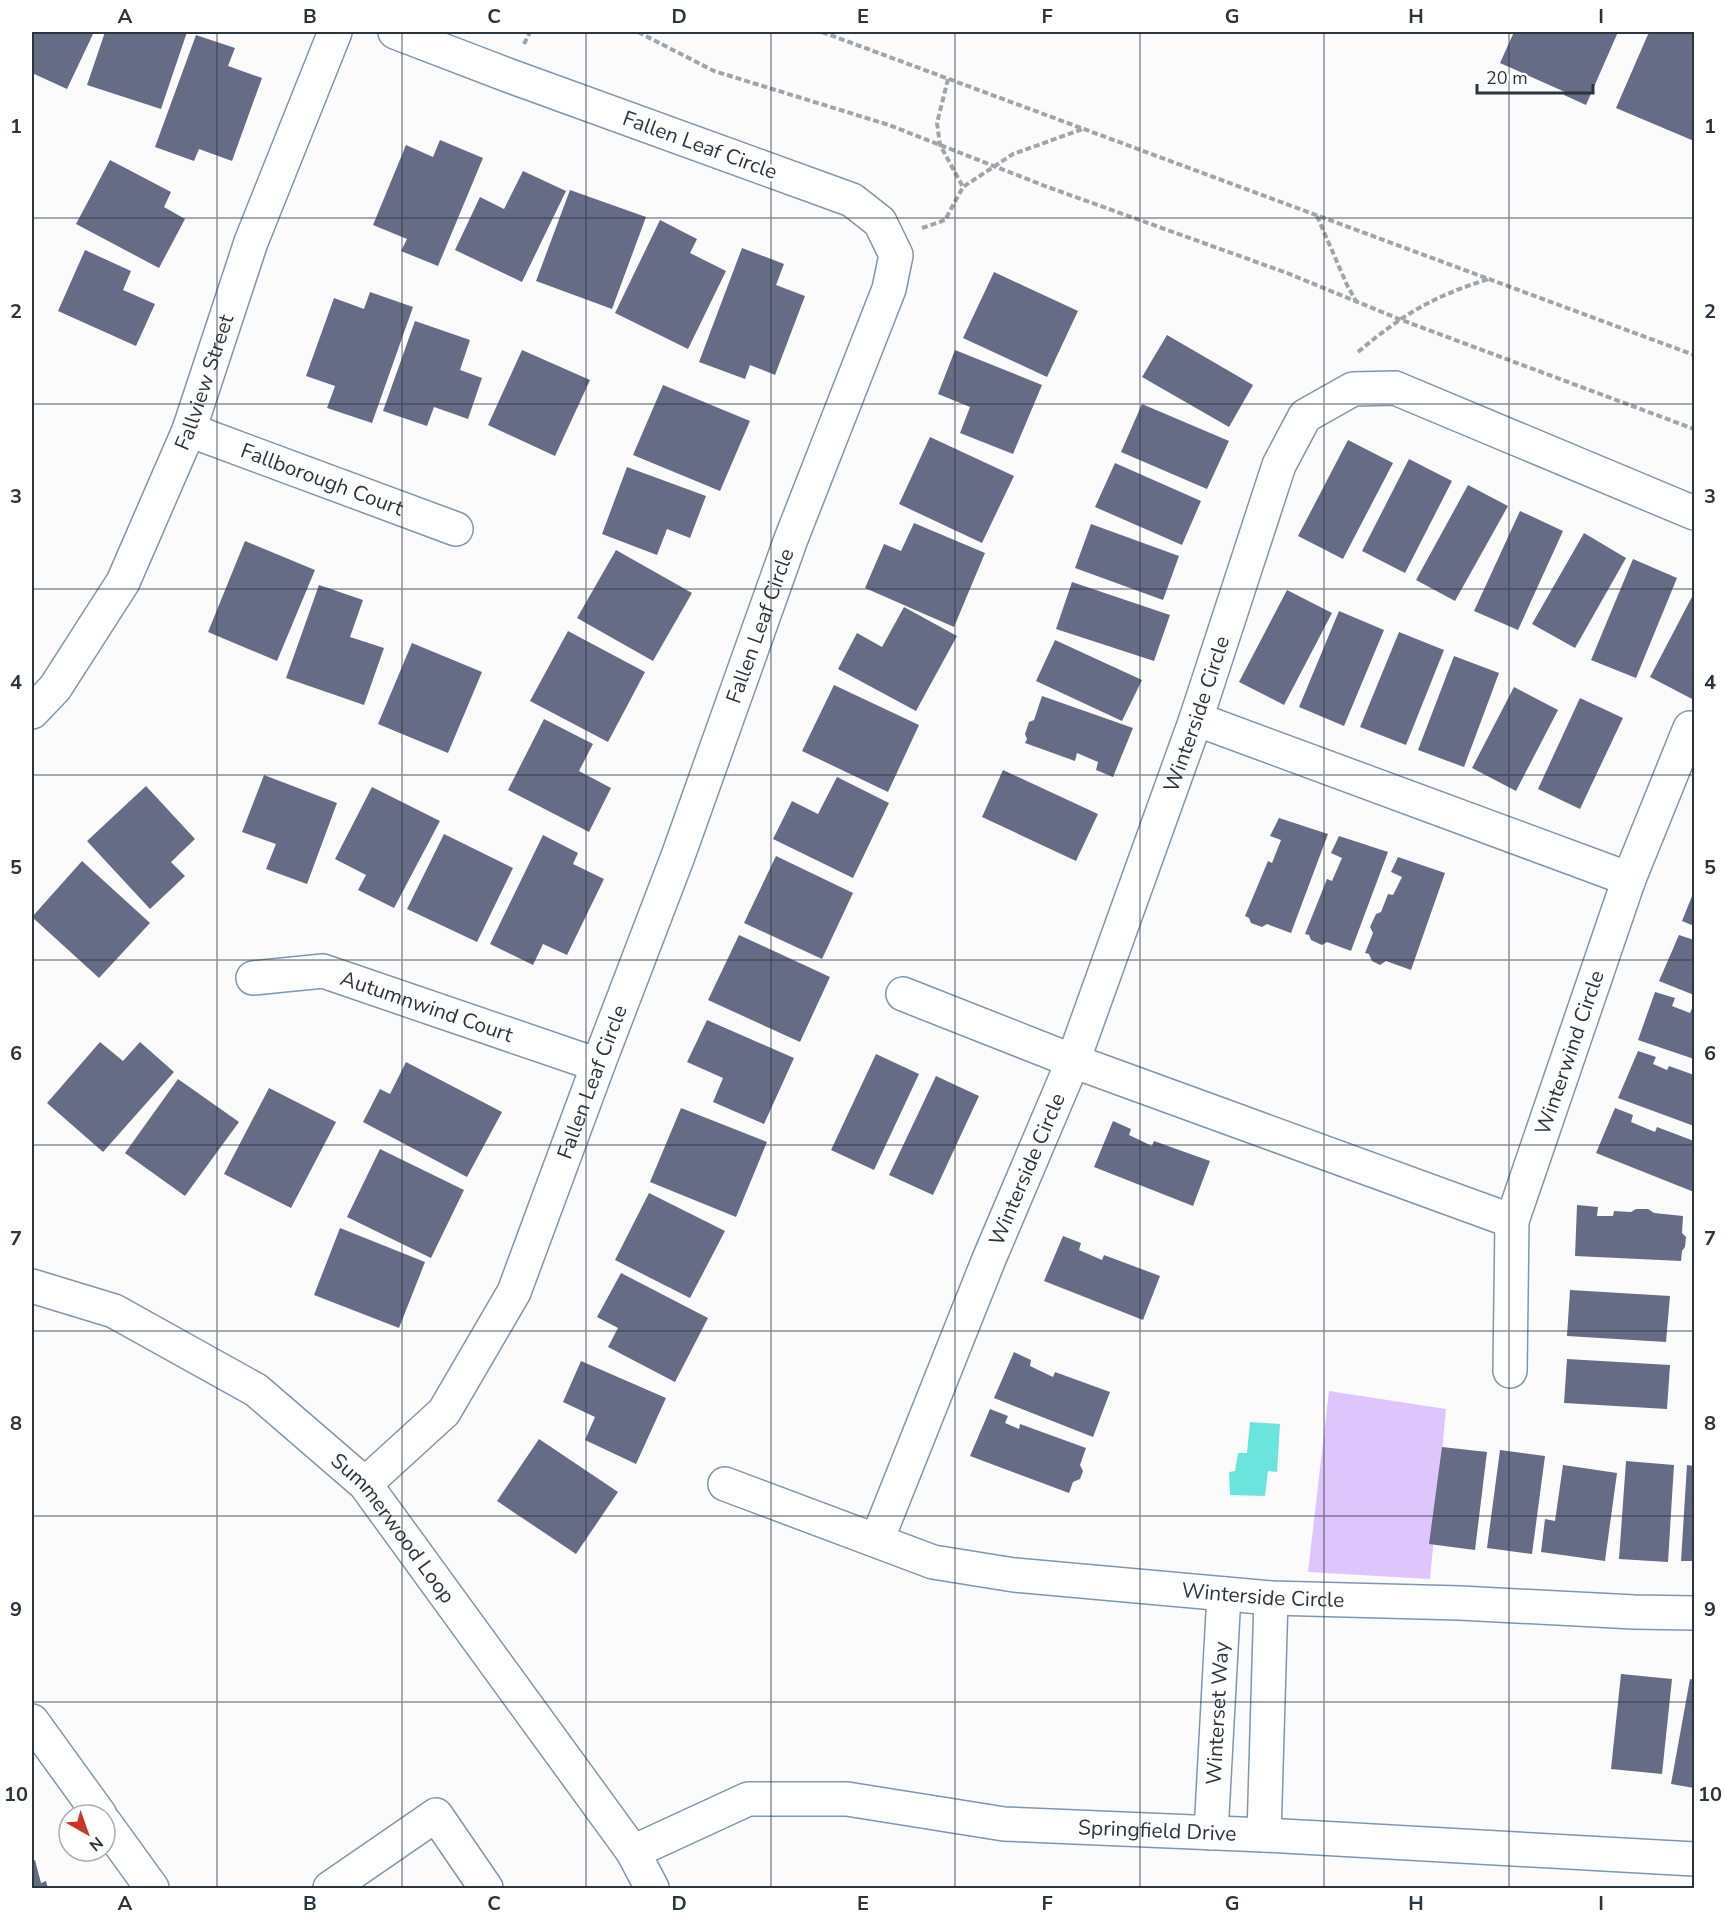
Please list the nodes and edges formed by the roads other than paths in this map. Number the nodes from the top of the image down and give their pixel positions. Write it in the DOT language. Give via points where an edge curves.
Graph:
graph roads {
  1 [pos="335,32"];
  2 [pos="395,32"];
  3 [pos="189,430"];
  4 [pos="1695,513"];
  5 [pos="456,529"];
  6 [pos="32,712"];
  7 [pos="1196,719"];
  8 [pos="1690,728"];
  9 [pos="1629,879"];
  10 [pos="253,978"];
  11 [pos="903,994"];
  12 [pos="1073,1061"];
  13 [pos="598,1065"];
  14 [pos="1512,1221"];
  15 [pos="32,1286"];
  16 [pos="1510,1371"];
  17 [pos="365,1484"];
  18 [pos="725,1484"];
  19 [pos="876,1540"];
  20 [pos="1224,1594"];
  21 [pos="1271,1598"];
  22 [pos="1695,1613"];
  23 [pos="32,1721"];
  24 [pos="91,1803"];
  25 [pos="1211,1833"];
  26 [pos="1263,1835"];
  27 [pos="117,1839"];
  28 [pos="633,1852"];
  29 [pos="1695,1859"];
  30 [pos="152,1888"];
  31 [pos="330,1888"];
  32 [pos="486,1888"];
  33 [pos="652,1888"];
  1 -- 3 [label="street, Fallview Street" via="251,242"];
  2 -- 13 [label="street, Fallen Leaf Circle" via="852,200 880,222 896,255 890,289 791,538"];
  3 -- 5 [label="street, Fallborough Court"];
  3 -- 6 [label="street, Fallview Street" via="123,582 55,688"];
  4 -- 7 [label="street, Winterside Circle" via="1395,388 1353,389 1305,416 1279,465"];
  7 -- 9 [label="street"];
  7 -- 12 [label="street, Winterside Circle"];
  8 -- 9 [label="street, Winterwind Circle"];
  9 -- 14 [label="street, Winterwind Circle"];
  10 -- 13 [label="street, Autumnwind Court" via="323,971"];
  11 -- 12 [label="street"];
  12 -- 14 [label="street"];
  12 -- 19 [label="street, Winterside Circle"];
  13 -- 17 [label="street, Fallen Leaf Circle" via="514,1292 444,1412"];
  14 -- 16 [label="street, Winterwind Circle"];
  15 -- 17 [label="street, Summerwood Loop" via="114,1311 256,1390"];
  17 -- 28 [label="street, Summerwood Loop"];
  18 -- 19 [label="street"];
  19 -- 20 [label="street, Winterside Circle" via="933,1562 1014,1575"];
  20 -- 21 [label="street, Winterside Circle"];
  20 -- 25 [label="street, Winterset Way"];
  21 -- 22 [label="street, Winterside Circle"];
  21 -- 26 [label="street"];
  23 -- 24 [label="street"];
  25 -- 26 [label="street, Springfield Drive"];
  25 -- 28 [label="street, Springfield Drive" via="1004,1824 848,1798 748,1799"];
  26 -- 29 [label="street, Springfield Drive"];
  27 -- 30 [label="street"];
  28 -- 33 [label="street, Summerwood Loop"];
  31 -- 32 [label="street" via="436,1815"];
}
